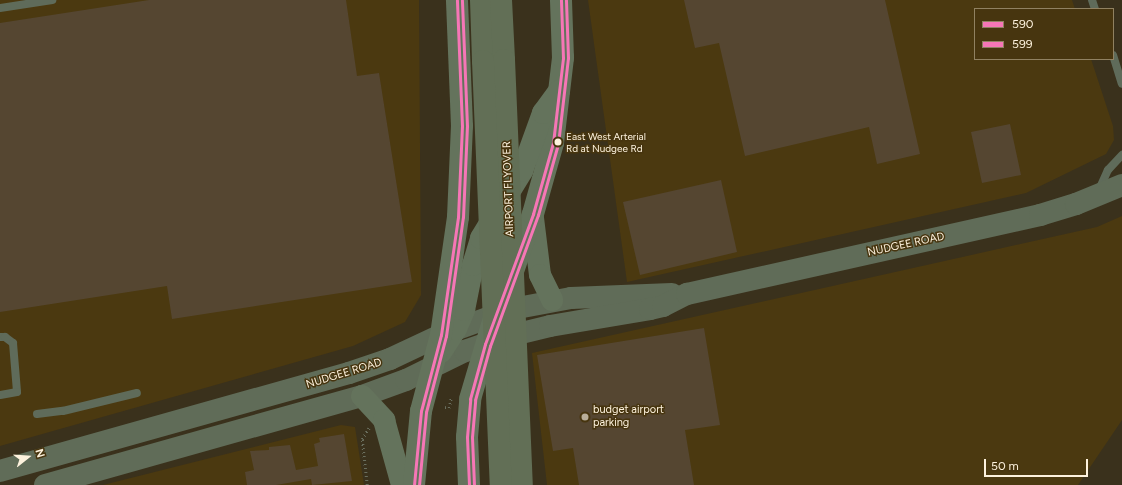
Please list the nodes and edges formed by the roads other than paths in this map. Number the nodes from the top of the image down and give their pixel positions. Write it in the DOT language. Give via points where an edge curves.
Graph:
graph roads {
  1 [pos="52,0"];
  2 [pos="457,0"];
  3 [pos="481,0"];
  4 [pos="501,0"];
  5 [pos="561,0"];
  6 [pos="0,8"];
  7 [pos="1114,58"];
  8 [pos="494,61"];
  9 [pos="1122,84"];
  10 [pos="561,89"];
  11 [pos="1122,155"];
  12 [pos="1122,185"];
  13 [pos="1096,196"];
  14 [pos="533,214"];
  15 [pos="687,294"];
  16 [pos="552,300"];
  17 [pos="495,315"];
  18 [pos="448,332"];
  19 [pos="0,337"];
  20 [pos="484,344"];
  21 [pos="431,368"];
  22 [pos="137,393"];
  23 [pos="0,395"];
  24 [pos="362,396"];
  25 [pos="37,414"];
  26 [pos="521,417"];
  27 [pos="0,471"];
  28 [pos="45,485"];
  29 [pos="402,485"];
  30 [pos="414,485"];
  31 [pos="468,485"];
  32 [pos="501,485"];
  33 [pos="522,485"];
  34 [pos="532,485"];
  1 -- 6 [label="lane"];
  2 -- 18 [label="main road" via="462,126 460,190"];
  3 -- 8 [label="highway"];
  4 -- 8 [label="highway"];
  5 -- 10 [label="main road"];
  7 -- 9 [label="lane"];
  8 -- 32 [label="highway, AIRPORT FLYOVER, bridge"];
  8 -- 33 [label="highway, AIRPORT FLYOVER, bridge"];
  10 -- 14 [label="main road" via="553,143"];
  10 -- 18 [label="main road" via="543,113 522,170 493,214 473,265 464,310"];
  11 -- 13 [label="lane" via="1108,170"];
  12 -- 13 [label="main road, NUDGEE ROAD"];
  13 -- 15 [label="main road, NUDGEE ROAD" via="1018,220"];
  14 -- 16 [label="main road" via="540,275"];
  14 -- 17 [label="main road"];
  15 -- 16 [label="main road, NUDGEE ROAD" via="588,296"];
  15 -- 20 [label="main road, NUDGEE ROAD" via="663,306 550,326"];
  16 -- 17 [label="main road, NUDGEE ROAD"];
  17 -- 18 [label="main road, NUDGEE ROAD"];
  17 -- 20 [label="main road"];
  18 -- 21 [label="main road"];
  18 -- 27 [label="main road, NUDGEE ROAD" via="390,359 349,373"];
  19 -- 23 [label="lane" via="13,343 17,392"];
  20 -- 21 [label="main road, NUDGEE ROAD"];
  20 -- 31 [label="main road" via="470,399 467,437"];
  21 -- 24 [label="main road, NUDGEE ROAD"];
  21 -- 30 [label="main road" via="417,434"];
  22 -- 25 [label="lane" via="63,411"];
  24 -- 28 [label="main road, NUDGEE ROAD"];
  24 -- 29 [label="main road" via="379,412 386,425"];
  26 -- 34 [label="lane"];
}
